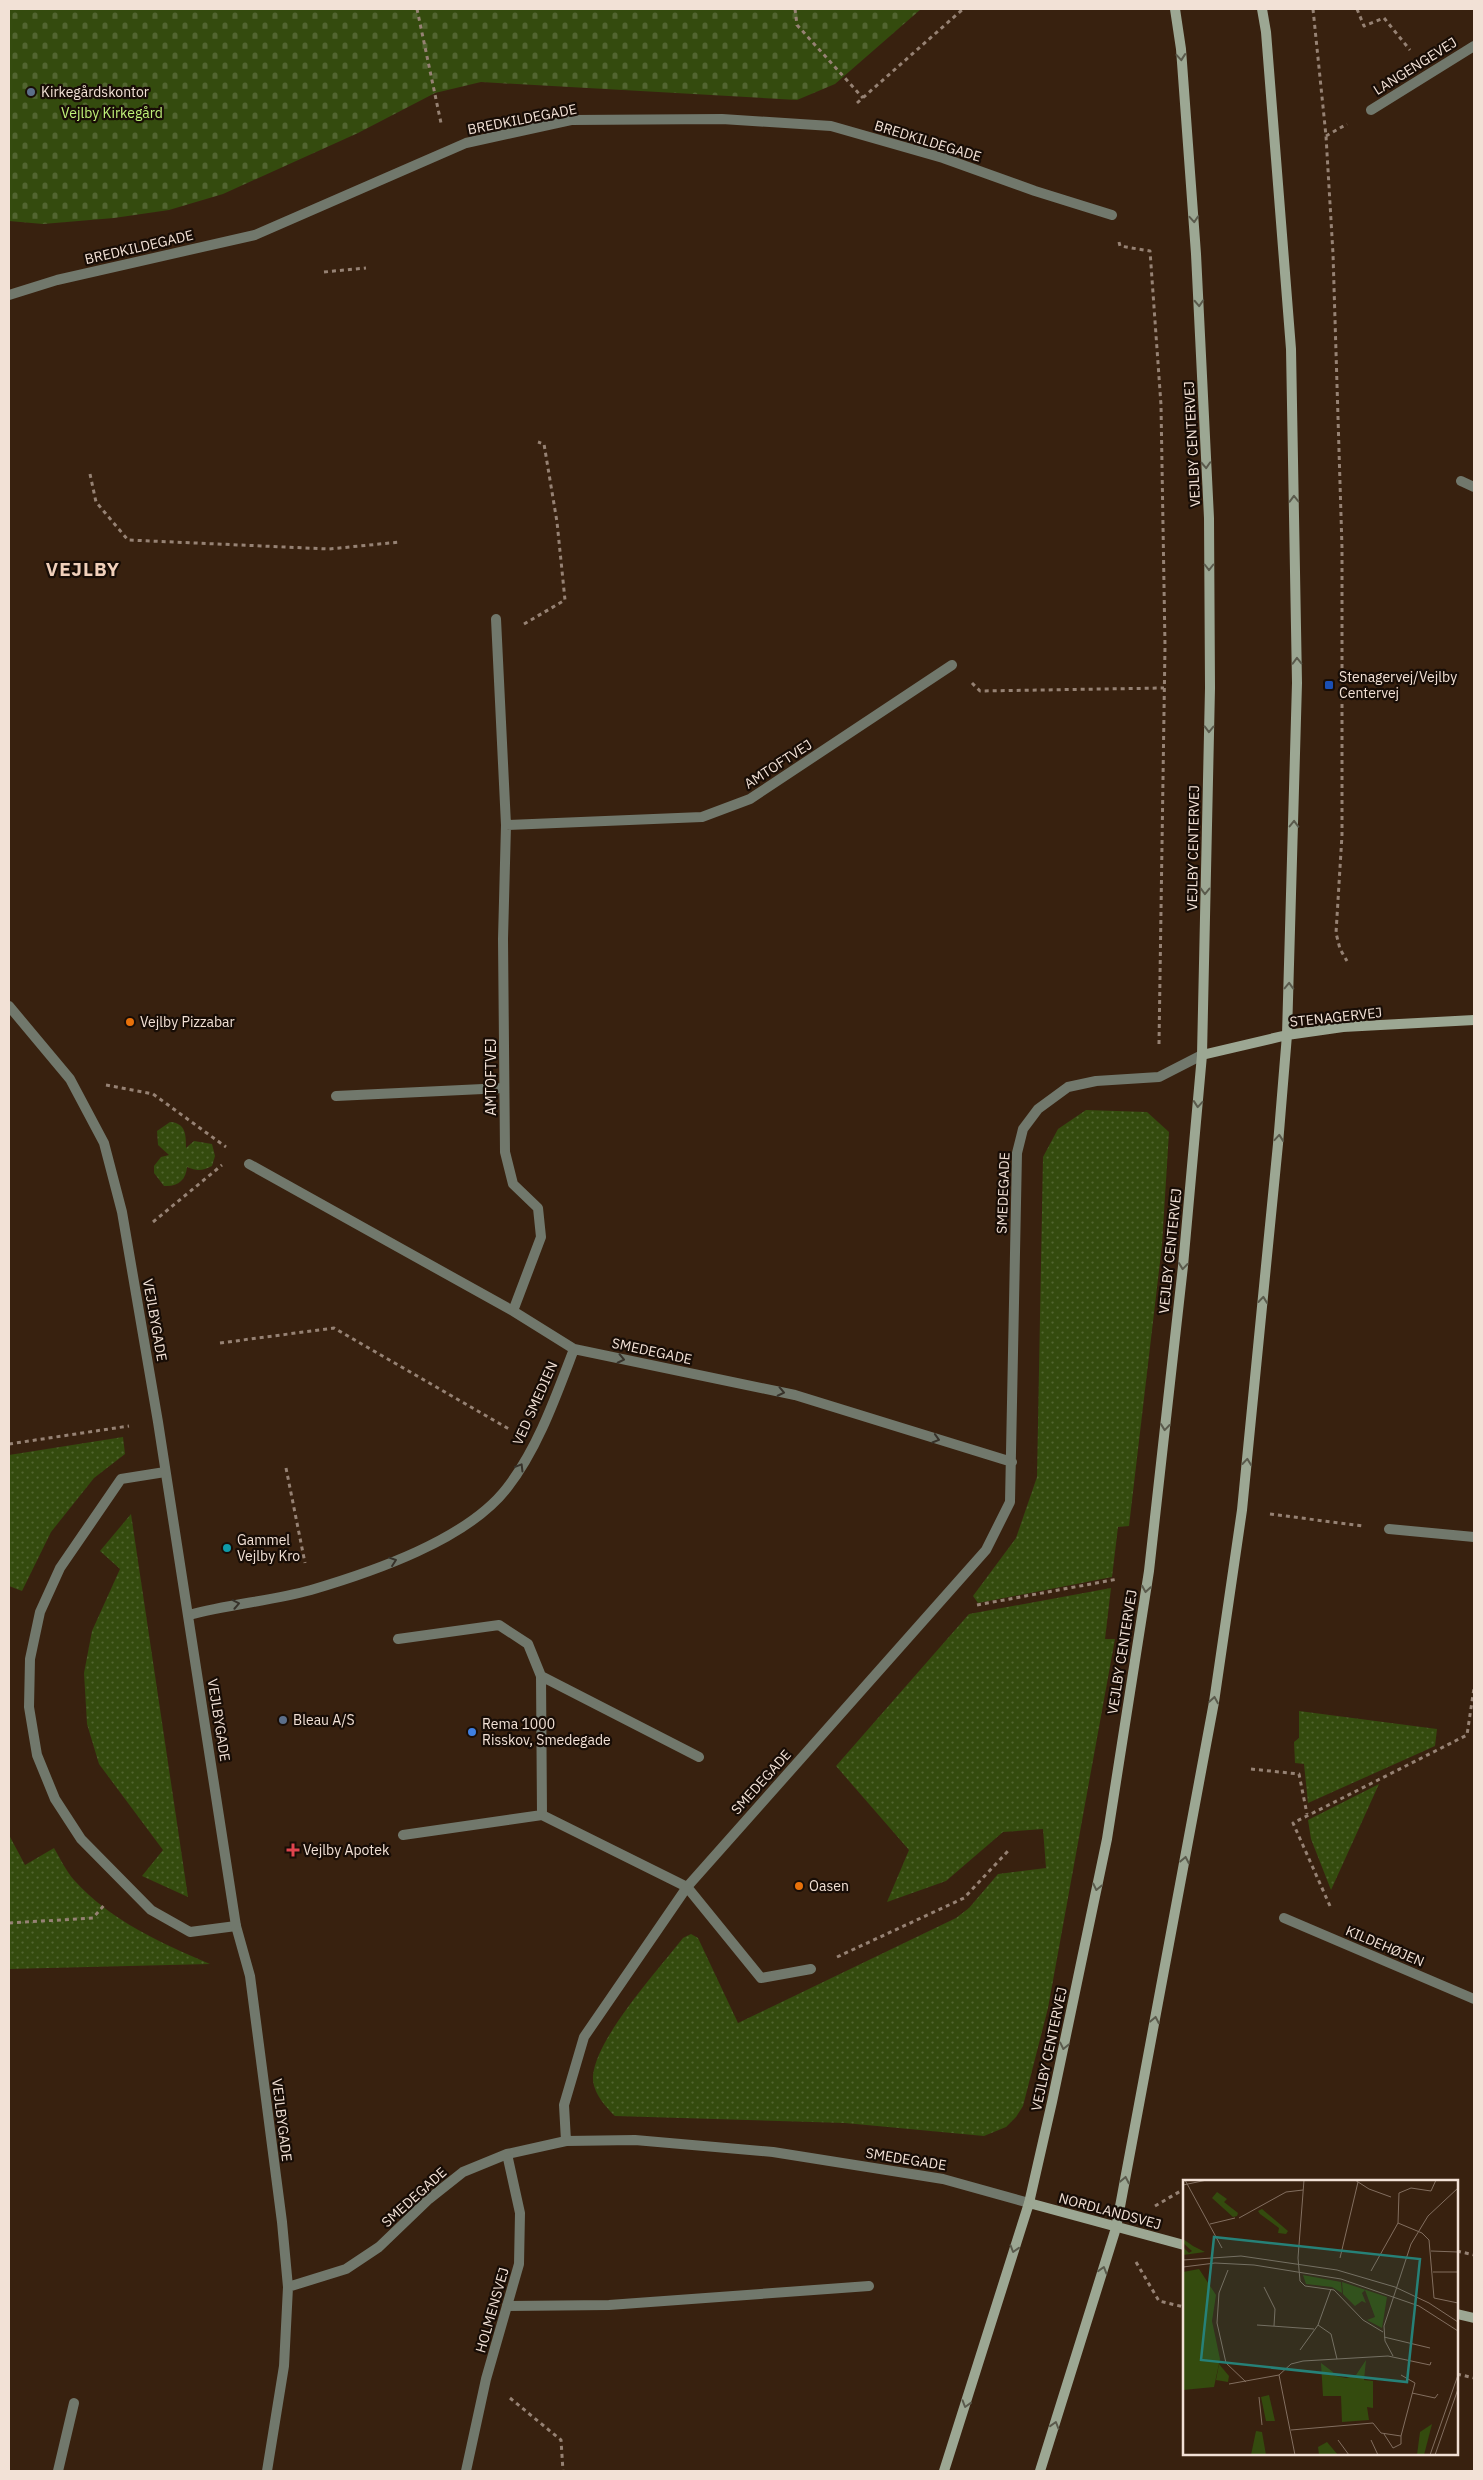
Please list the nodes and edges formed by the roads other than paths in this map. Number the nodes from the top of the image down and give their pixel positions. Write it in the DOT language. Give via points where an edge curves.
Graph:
graph roads {
  1 [pos="1175,9"];
  2 [pos="1262,9"];
  3 [pos="1474,46"];
  4 [pos="1371,110"];
  5 [pos="1112,215"];
  6 [pos="9,295"];
  7 [pos="1461,480"];
  8 [pos="1474,487"];
  9 [pos="496,619"];
  10 [pos="952,664"];
  11 [pos="506,826"];
  12 [pos="9,1006"];
  13 [pos="1474,1020"];
  14 [pos="1287,1035"];
  15 [pos="1202,1055"];
  16 [pos="504,1088"];
  17 [pos="336,1096"];
  18 [pos="249,1164"];
  19 [pos="513,1311"];
  20 [pos="574,1349"];
  21 [pos="1012,1462"];
  22 [pos="165,1472"];
  23 [pos="1389,1529"];
  24 [pos="1474,1537"];
  25 [pos="189,1615"];
  26 [pos="398,1639"];
  27 [pos="541,1676"];
  28 [pos="699,1757"];
  29 [pos="542,1815"];
  30 [pos="403,1835"];
  31 [pos="686,1887"];
  32 [pos="1284,1918"];
  33 [pos="236,1926"];
  34 [pos="811,1969"];
  35 [pos="1474,2000"];
  36 [pos="566,2141"];
  37 [pos="507,2154"];
  38 [pos="1029,2202"];
  39 [pos="1116,2228"];
  40 [pos="1183,2245"];
  41 [pos="869,2286"];
  42 [pos="288,2288"];
  43 [pos="507,2306"];
  44 [pos="1458,2314"];
  45 [pos="1474,2318"];
  46 [pos="74,2403"];
  47 [pos="58,2471"];
  48 [pos="268,2471"];
  49 [pos="466,2471"];
  50 [pos="944,2471"];
  51 [pos="1040,2471"];
  1 -- 15 [label="street, VEJLBY CENTERVEJ, one-way" via="1181,49 1196,254 1209,518 1210,688"];
  14 -- 2 [label="street, one-way" via="1297,683 1291,359"];
  3 -- 4 [label="street, LANGENGEVEJ"];
  5 -- 6 [label="street, BREDKILDEGADE" via="944,158 831,126 722,119 571,120 466,143 255,235 57,280"];
  7 -- 8 [label="street"];
  9 -- 11 [label="street, AMTOFTVEJ"];
  10 -- 11 [label="street, AMTOFTVEJ" via="750,800 702,817"];
  11 -- 16 [label="street, AMTOFTVEJ"];
  12 -- 22 [label="street, VEJLBYGADE" via="70,1079 104,1143 128,1242"];
  13 -- 14 [label="street, STENAGERVEJ" via="1343,1027"];
  14 -- 15 [label="street, STENAGERVEJ"];
  39 -- 14 [label="street, one-way" via="1214,1702 1242,1510"];
  15 -- 21 [label="street, SMEDEGADE" via="1159,1077 1096,1080 1068,1087 1038,1109 1023,1129 1017,1153"];
  15 -- 38 [label="street, VEJLBY CENTERVEJ, one-way" via="1183,1266 1149,1571 1107,1839"];
  16 -- 17 [label="street"];
  16 -- 19 [label="street, AMTOFTVEJ" via="505,1152 513,1184 538,1208 541,1237"];
  18 -- 19 [label="street"];
  19 -- 20 [label="street"];
  20 -- 21 [label="street, SMEDEGADE, one-way" via="795,1395"];
  25 -- 20 [label="street, VED SMEDIEN, one-way" via="310,1590 419,1552 472,1522 506,1489 533,1445"];
  21 -- 31 [label="street, SMEDEGADE" via="1010,1502 986,1550"];
  22 -- 25 [label="street, VEJLBYGADE"];
  22 -- 33 [label="street" via="122,1479 60,1568 40,1612 30,1659 29,1707 37,1755 55,1799 81,1839 151,1910 190,1932"];
  23 -- 24 [label="street"];
  25 -- 33 [label="street, VEJLBYGADE"];
  26 -- 27 [label="street" via="499,1626 528,1644"];
  27 -- 28 [label="street"];
  27 -- 29 [label="street"];
  29 -- 30 [label="street"];
  29 -- 31 [label="street"];
  31 -- 34 [label="street" via="761,1978"];
  31 -- 36 [label="street, SMEDEGADE" via="584,2037 564,2105"];
  32 -- 35 [label="street, KILDEHØJEN"];
  33 -- 42 [label="street, VEJLBYGADE" via="250,1976"];
  36 -- 37 [label="street, SMEDEGADE"];
  36 -- 38 [label="street, SMEDEGADE" via="635,2140 773,2152 943,2179"];
  37 -- 42 [label="street, SMEDEGADE" via="463,2172 429,2198 380,2247 346,2268"];
  37 -- 43 [label="street, HOLMENSVEJ" via="520,2213 519,2264"];
  38 -- 39 [label="street, NORDLANDSVEJ"];
  38 -- 50 [label="street, VEJLBY CENTERVEJ, one-way"];
  39 -- 40 [label="street, NORDLANDSVEJ"];
  51 -- 39 [label="street, one-way"];
  41 -- 43 [label="street" via="608,2305"];
  42 -- 48 [label="street, VEJLBYGADE" via="284,2366"];
  43 -- 49 [label="street, HOLMENSVEJ" via="486,2379"];
  44 -- 45 [label="street"];
  46 -- 47 [label="street"];
}
